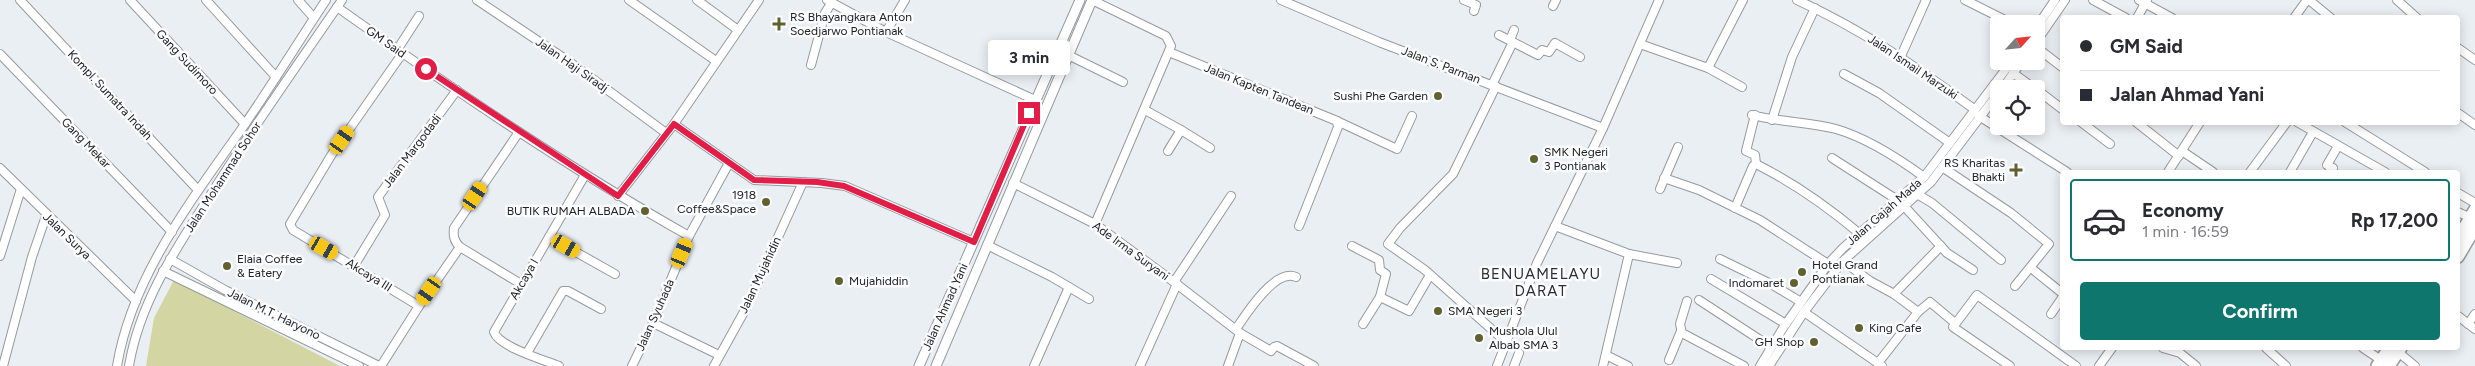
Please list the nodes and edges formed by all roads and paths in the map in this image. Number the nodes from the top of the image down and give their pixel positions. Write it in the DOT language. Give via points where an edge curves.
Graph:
graph roads {
  1 [pos="20,0"];
  2 [pos="130,0"];
  3 [pos="206,0"];
  4 [pos="298,0"];
  5 [pos="326,0"];
  6 [pos="477,0"];
  7 [pos="629,0"];
  8 [pos="697,0"];
  9 [pos="758,0"];
  10 [pos="905,0"];
  11 [pos="1080,0"];
  12 [pos="1092,0"];
  13 [pos="1281,0"];
  14 [pos="1464,0"];
  15 [pos="1659,0"];
  16 [pos="1743,0"];
  17 [pos="1797,0"];
  18 [pos="1926,0"];
  19 [pos="1965,0"];
  20 [pos="2055,0"];
  21 [pos="2065,0"];
  22 [pos="2093,0"];
  23 [pos="2308,0"];
  24 [pos="2397,0"];
  25 [pos="830,1"];
  26 [pos="2143,3"];
  27 [pos="339,4"];
  28 [pos="1815,8"];
  29 [pos="1474,11"];
  30 [pos="1995,15"];
  31 [pos="2045,15"];
  32 [pos="2120,15"];
  33 [pos="2138,15"];
  34 [pos="2166,15"];
  35 [pos="2296,15"];
  36 [pos="2327,15"];
  37 [pos="2414,15"];
  38 [pos="419,16"];
  39 [pos="314,18"];
  40 [pos="2045,29"];
  41 [pos="738,30"];
  42 [pos="1514,30"];
  43 [pos="886,32"];
  44 [pos="1499,35"];
  45 [pos="1511,41"];
  46 [pos="1640,44"];
  47 [pos="2460,49"];
  48 [pos="1057,50"];
  49 [pos="400,52"];
  50 [pos="1169,52"];
  51 [pos="2045,53"];
  52 [pos="0,54"];
  53 [pos="1068,55"];
  54 [pos="1901,56"];
  55 [pos="1580,57"];
  56 [pos="2475,60"];
  57 [pos="716,61"];
  58 [pos="2060,64"];
  59 [pos="811,65"];
  60 [pos="1708,68"];
  61 [pos="2014,72"];
  62 [pos="1844,74"];
  63 [pos="276,77"];
  64 [pos="2007,80"];
  65 [pos="2024,80"];
  66 [pos="1123,82"];
  67 [pos="1494,85"];
  68 [pos="1742,87"];
  69 [pos="457,90"];
  70 [pos="1990,96"];
  71 [pos="2045,96"];
  72 [pos="1035,100"];
  73 [pos="1990,102"];
  74 [pos="2060,107"];
  75 [pos="1974,108"];
  76 [pos="1145,110"];
  77 [pos="2460,114"];
  78 [pos="1412,116"];
  79 [pos="1980,116"];
  80 [pos="1772,120"];
  81 [pos="1337,121"];
  82 [pos="245,124"];
  83 [pos="674,124"];
  84 [pos="2084,125"];
  85 [pos="2140,125"];
  86 [pos="2198,125"];
  87 [pos="2286,125"];
  88 [pos="2302,125"];
  89 [pos="2350,125"];
  90 [pos="2475,125"];
  91 [pos="1603,128"];
  92 [pos="1181,130"];
  93 [pos="519,132"];
  94 [pos="2313,132"];
  95 [pos="666,133"];
  96 [pos="1950,143"];
  97 [pos="2110,144"];
  98 [pos="1678,146"];
  99 [pos="2338,146"];
  100 [pos="1210,148"];
  101 [pos="1168,151"];
  102 [pos="2181,153"];
  103 [pos="1832,158"];
  104 [pos="220,159"];
  105 [pos="729,163"];
  106 [pos="1756,164"];
  107 [pos="229,165"];
  108 [pos="1942,167"];
  109 [pos="0,168"];
  110 [pos="2064,170"];
  111 [pos="2169,170"];
  112 [pos="2210,170"];
  113 [pos="2252,170"];
  114 [pos="2291,170"];
  115 [pos="2331,170"];
  116 [pos="2381,170"];
  117 [pos="2417,170"];
  118 [pos="585,175"];
  119 [pos="1924,177"];
  120 [pos="1664,178"];
  121 [pos="803,182"];
  122 [pos="1013,183"];
  123 [pos="21,189"];
  124 [pos="1660,189"];
  125 [pos="198,190"];
  126 [pos="1917,194"];
  127 [pos="2460,194"];
  128 [pos="618,196"];
  129 [pos="1232,196"];
  130 [pos="1901,203"];
  131 [pos="2475,203"];
  132 [pos="1736,208"];
  133 [pos="2460,213"];
  134 [pos="46,216"];
  135 [pos="1887,216"];
  136 [pos="2474,219"];
  137 [pos="1095,224"];
  138 [pos="1299,226"];
  139 [pos="1555,226"];
  140 [pos="172,232"];
  141 [pos="1860,234"];
  142 [pos="689,236"];
  143 [pos="2460,236"];
  144 [pos="549,237"];
  145 [pos="974,242"];
  146 [pos="987,245"];
  147 [pos="460,246"];
  148 [pos="1352,246"];
  149 [pos="1941,246"];
  150 [pos="2460,252"];
  151 [pos="1629,254"];
  152 [pos="0,256"];
  153 [pos="170,259"];
  154 [pos="1720,259"];
  155 [pos="2002,260"];
  156 [pos="1843,261"];
  157 [pos="1677,263"];
  158 [pos="1828,264"];
  159 [pos="354,266"];
  160 [pos="2031,268"];
  161 [pos="1973,270"];
  162 [pos="163,271"];
  163 [pos="616,274"];
  164 [pos="1430,274"];
  165 [pos="1296,277"];
  166 [pos="1818,278"];
  167 [pos="1711,279"];
  168 [pos="1176,283"];
  169 [pos="1825,283"];
  170 [pos="521,284"];
  171 [pos="2015,286"];
  172 [pos="1070,287"];
  173 [pos="225,290"];
  174 [pos="2060,291"];
  175 [pos="1894,294"];
  176 [pos="219,297"];
  177 [pos="1380,297"];
  178 [pos="1089,299"];
  179 [pos="1699,300"];
  180 [pos="136,301"];
  181 [pos="1687,301"];
  182 [pos="2060,301"];
  183 [pos="1801,302"];
  184 [pos="418,306"];
  185 [pos="602,309"];
  186 [pos="1804,312"];
  187 [pos="1918,312"];
  188 [pos="2051,314"];
  189 [pos="2475,314"];
  190 [pos="2460,318"];
  191 [pos="653,323"];
  192 [pos="1363,324"];
  193 [pos="1786,324"];
  194 [pos="1954,324"];
  195 [pos="2468,324"];
  196 [pos="2475,329"];
  197 [pos="1238,331"];
  198 [pos="1681,331"];
  199 [pos="316,335"];
  200 [pos="122,340"];
  201 [pos="313,343"];
  202 [pos="1506,343"];
  203 [pos="132,346"];
  204 [pos="927,346"];
  205 [pos="1771,346"];
  206 [pos="2111,350"];
  207 [pos="2169,350"];
  208 [pos="2268,350"];
  209 [pos="2365,350"];
  210 [pos="2395,350"];
  211 [pos="2397,350"];
  212 [pos="527,353"];
  213 [pos="942,353"];
  214 [pos="1519,353"];
  215 [pos="719,355"];
  216 [pos="1606,355"];
  217 [pos="1669,360"];
  218 [pos="1880,364"];
  219 [pos="2382,364"];
  220 [pos="2,365"];
  221 [pos="118,366"];
  222 [pos="129,366"];
  223 [pos="359,366"];
  224 [pos="380,366"];
  225 [pos="559,366"];
  226 [pos="632,366"];
  227 [pos="714,366"];
  228 [pos="919,366"];
  229 [pos="936,366"];
  230 [pos="1034,366"];
  231 [pos="1140,366"];
  232 [pos="1228,366"];
  233 [pos="1314,366"];
  234 [pos="1497,366"];
  235 [pos="1514,366"];
  236 [pos="1603,366"];
  237 [pos="1628,366"];
  238 [pos="1744,366"];
  239 [pos="1760,366"];
  240 [pos="1769,366"];
  241 [pos="2010,366"];
  242 [pos="2076,366"];
  243 [pos="2099,366"];
  244 [pos="2196,366"];
  245 [pos="2286,366"];
  246 [pos="2414,366"];
  1 -- 125 [label="street, Kompl. Sumatra Indah"];
  2 -- 82 [label="street, Gang Sudimoro"];
  3 -- 63 [label="street"];
  4 -- 39 [label="street"];
  5 -- 39 [label="street, Jalan Mohammad Sohor"];
  6 -- 95 [label="street, Jalan Haji Siradj" via="571,63"];
  7 -- 57 [label="street"];
  8 -- 41 [label="street"];
  9 -- 41 [label="street"];
  10 -- 43 [label="street"];
  11 -- 48 [label="main road, Jalan Ahmad Yani"];
  12 -- 50 [label="street" via="1166,36 1170,42"];
  12 -- 53 [label="main road, Jalan Ahmad Yani"];
  13 -- 67 [label="street, Jalan S. Parman" via="1379,42"];
  14 -- 29 [label="street" via="1476,5"];
  15 -- 46 [label="street"];
  16 -- 60 [label="street"];
  17 -- 28 [label="street, Jalan Ismail Marzuki"];
  18 -- 54 [label="street"];
  19 -- 30 [label="street"];
  20 -- 31 [label="street"];
  21 -- 40 [label="street"];
  22 -- 32 [label="street"];
  23 -- 35 [label="street"];
  23 -- 36 [label="street"];
  24 -- 37 [label="street"];
  25 -- 43 [label="street"];
  25 -- 59 [label="street"];
  26 -- 33 [label="street"];
  26 -- 34 [label="street"];
  27 -- 49 [label="street, GM Said"];
  27 -- 107 [label="street, Jalan Mohammad Sohor"];
  28 -- 54 [label="street, Jalan Ismail Marzuki"];
  28 -- 80 [label="street" via="1792,57"];
  38 -- 49 [label="street"];
  39 -- 63 [label="street, Jalan Mohammad Sohor"];
  41 -- 57 [label="street"];
  42 -- 45 [label="street"];
  43 -- 72 [label="street"];
  44 -- 45 [label="street"];
  45 -- 55 [label="street" via="1538,55 1542,50 1549,52 1555,43"];
  45 -- 67 [label="street"];
  46 -- 60 [label="street"];
  46 -- 91 [label="street"];
  47 -- 56 [label="street"];
  48 -- 53 [label="main road"];
  48 -- 72 [label="main road, Jalan Ahmad Yani"];
  49 -- 69 [label="street, GM Said"];
  49 -- 159 [label="street, Akcaya III" via="290,224 293,230"];
  50 -- 76 [label="street"];
  50 -- 81 [label="street, Jalan Kapten Tandean"];
  51 -- 58 [label="street"];
  52 -- 140 [label="street, Gang Mekar"];
  53 -- 66 [label="street"];
  53 -- 122 [label="main road, Jalan Ahmad Yani"];
  54 -- 75 [label="street, Jalan Ismail Marzuki"];
  57 -- 83 [label="street"];
  60 -- 68 [label="street"];
  61 -- 64 [label="street, Jalan Gajah Mada"];
  61 -- 65 [label="street"];
  62 -- 96 [label="street" via="1879,93"];
  63 -- 82 [label="street, Jalan Mohammad Sohor"];
  67 -- 91 [label="street, Jalan S. Parman"];
  67 -- 164 [label="street" via="1453,174 1388,243"];
  69 -- 93 [label="street, GM Said"];
  69 -- 159 [label="street, Jalan Margodadi" via="378,197 385,215"];
  70 -- 75 [label="street, Jalan Gajah Mada"];
  71 -- 74 [label="street"];
  72 -- 145 [label="main road, Jalan Ahmad Yani"];
  73 -- 79 [label="street, Jalan Gajah Mada"];
  75 -- 96 [label="street, Jalan Gajah Mada"];
  76 -- 92 [label="street"];
  76 -- 137 [label="street"];
  77 -- 90 [label="street"];
  78 -- 81 [label="street, Jalan Kapten Tandean" via="1397,149"];
  79 -- 108 [label="street, Jalan Gajah Mada"];
  79 -- 110 [label="street"];
  80 -- 106 [label="street" via="1754,115 1746,151 1754,155"];
  80 -- 119 [label="street" via="1823,126 1849,134 1903,162"];
  81 -- 138 [label="street" via="1338,128"];
  82 -- 104 [label="street, Jalan Mohammad Sohor"];
  83 -- 95 [label="street"];
  83 -- 105 [label="street"];
  84 -- 97 [label="street"];
  85 -- 102 [label="street"];
  86 -- 102 [label="street"];
  87 -- 113 [label="street"];
  88 -- 94 [label="street"];
  89 -- 117 [label="street"];
  91 -- 139 [label="street"];
  92 -- 100 [label="street"];
  92 -- 101 [label="street"];
  93 -- 118 [label="street, GM Said"];
  93 -- 147 [label="street" via="454,228 454,238"];
  94 -- 99 [label="street"];
  94 -- 114 [label="street"];
  95 -- 128 [label="street"];
  96 -- 119 [label="street, Jalan Gajah Mada"];
  98 -- 120 [label="street"];
  99 -- 115 [label="street" via="2327,164 2333,168"];
  99 -- 116 [label="street"];
  102 -- 111 [label="street"];
  102 -- 112 [label="street"];
  103 -- 130 [label="street"];
  104 -- 107 [label="street"];
  104 -- 125 [label="street, Jalan Mohammad Sohor"];
  105 -- 121 [label="street" via="754,180"];
  105 -- 142 [label="street, Jalan Syuhada"];
  106 -- 132 [label="street"];
  106 -- 141 [label="street" via="1781,176"];
  107 -- 153 [label="street, Jalan Mohammad Sohor"];
  108 -- 126 [label="street, Jalan Gajah Mada"];
  108 -- 160 [label="street" via="2011,213 2048,243 2050,246"];
  109 -- 123 [label="street, Jalan Surya"];
  118 -- 128 [label="street, GM Said"];
  118 -- 144 [label="street, Akcaya I"];
  119 -- 130 [label="street, Jalan Gajah Mada"];
  120 -- 124 [label="street"];
  120 -- 132 [label="street"];
  121 -- 145 [label="street" via="844,186"];
  121 -- 215 [label="street, Jalan Mujahidin" via="745,310"];
  122 -- 137 [label="street, Ade Irma Suryani"];
  122 -- 146 [label="main road, Jalan Ahmad Yani"];
  123 -- 134 [label="street, Jalan Surya"];
  123 -- 152 [label="street"];
  125 -- 140 [label="street, Jalan Mohammad Sohor"];
  126 -- 130 [label="street, Jalan Gajah Mada"];
  126 -- 155 [label="street"];
  127 -- 131 [label="street"];
  128 -- 142 [label="street, GM Said"];
  129 -- 168 [label="street"];
  130 -- 135 [label="street, Jalan Gajah Mada"];
  130 -- 149 [label="street"];
  132 -- 158 [label="street"];
  133 -- 136 [label="street"];
  134 -- 180 [label="street, Jalan Surya"];
  134 -- 220 [label="street"];
  135 -- 141 [label="street, Jalan Gajah Mada"];
  135 -- 156 [label="street, Jalan Gajah Mada"];
  136 -- 143 [label="highway"];
  136 -- 150 [label="highway"];
  137 -- 168 [label="street, Ade Irma Suryani"];
  139 -- 151 [label="street"];
  139 -- 202 [label="street"];
  140 -- 180 [label="street, Jalan Mohammad Sohor"];
  141 -- 158 [label="street, Jalan Gajah Mada"];
  142 -- 191 [label="street, Jalan Syuhada"];
  144 -- 163 [label="street"];
  144 -- 170 [label="street, Akcaya I"];
  145 -- 204 [label="main road, Jalan Ahmad Yani"];
  146 -- 172 [label="street"];
  146 -- 213 [label="main road, Jalan Ahmad Yani"];
  147 -- 170 [label="street"];
  147 -- 184 [label="street"];
  148 -- 177 [label="street" via="1379,260 1380,270 1386,274"];
  149 -- 161 [label="street"];
  149 -- 175 [label="street"];
  151 -- 157 [label="street"];
  151 -- 216 [label="street"];
  153 -- 162 [label="street, Jalan Mohammad Sohor"];
  153 -- 173 [label="street, Jalan M.T. Haryono"];
  154 -- 183 [label="street"];
  156 -- 169 [label="street, Jalan Gajah Mada"];
  156 -- 175 [label="street"];
  158 -- 166 [label="street, Jalan Gajah Mada"];
  159 -- 184 [label="street, Akcaya III"];
  160 -- 171 [label="street"];
  160 -- 174 [label="street"];
  162 -- 176 [label="street"];
  162 -- 203 [label="street, Jalan Mohammad Sohor"];
  164 -- 177 [label="street" via="1409,311"];
  164 -- 202 [label="street"];
  165 -- 197 [label="street" via="1285,276 1275,282 1255,303"];
  166 -- 169 [label="street"];
  166 -- 183 [label="street, Jalan Gajah Mada"];
  167 -- 193 [label="street"];
  168 -- 197 [label="street, Ade Irma Suryani"];
  168 -- 231 [label="street"];
  169 -- 186 [label="street, Jalan Gajah Mada"];
  170 -- 212 [label="street, Akcaya I" via="494,331 501,341"];
  172 -- 178 [label="street"];
  172 -- 230 [label="street"];
  173 -- 176 [label="street"];
  173 -- 199 [label="street, Jalan M.T. Haryono"];
  175 -- 187 [label="street"];
  176 -- 201 [label="street"];
  177 -- 192 [label="street"];
  179 -- 205 [label="street"];
  180 -- 200 [label="street, Jalan Mohammad Sohor"];
  181 -- 198 [label="street"];
  182 -- 188 [label="street"];
  183 -- 193 [label="street, Jalan Gajah Mada"];
  184 -- 224 [label="street"];
  185 -- 212 [label="street" via="564,291"];
  186 -- 218 [label="street"];
  186 -- 240 [label="street, Jalan Gajah Mada"];
  187 -- 194 [label="street" via="1928,302"];
  187 -- 218 [label="street"];
  189 -- 195 [label="street"];
  190 -- 195 [label="street"];
  191 -- 215 [label="street"];
  191 -- 226 [label="street, Jalan Syuhada"];
  193 -- 205 [label="street, Jalan Gajah Mada"];
  194 -- 241 [label="street"];
  194 -- 242 [label="street" via="1979,295"];
  195 -- 196 [label="street"];
  197 -- 232 [label="street"];
  197 -- 233 [label="street, Ade Irma Suryani" via="1271,351 1277,346"];
  198 -- 217 [label="street"];
  198 -- 238 [label="street"];
  199 -- 201 [label="street"];
  199 -- 224 [label="street, Jalan M.T. Haryono"];
  200 -- 203 [label="street"];
  200 -- 221 [label="street, Jalan Mohammad Sohor"];
  201 -- 223 [label="street"];
  202 -- 234 [label="street"];
  203 -- 222 [label="street, Jalan Mohammad Sohor"];
  204 -- 213 [label="main road"];
  204 -- 228 [label="main road, Jalan Ahmad Yani"];
  205 -- 239 [label="street, Jalan Gajah Mada"];
  206 -- 243 [label="street"];
  207 -- 244 [label="street" via="2180,353"];
  208 -- 245 [label="street"];
  209 -- 219 [label="street"];
  210 -- 219 [label="highway"];
  211 -- 246 [label="street"];
  212 -- 225 [label="street"];
  213 -- 229 [label="main road, Jalan Ahmad Yani"];
  214 -- 235 [label="street"];
  215 -- 227 [label="street, Jalan Mujahidin"];
  216 -- 236 [label="street"];
  216 -- 237 [label="street"];
}
